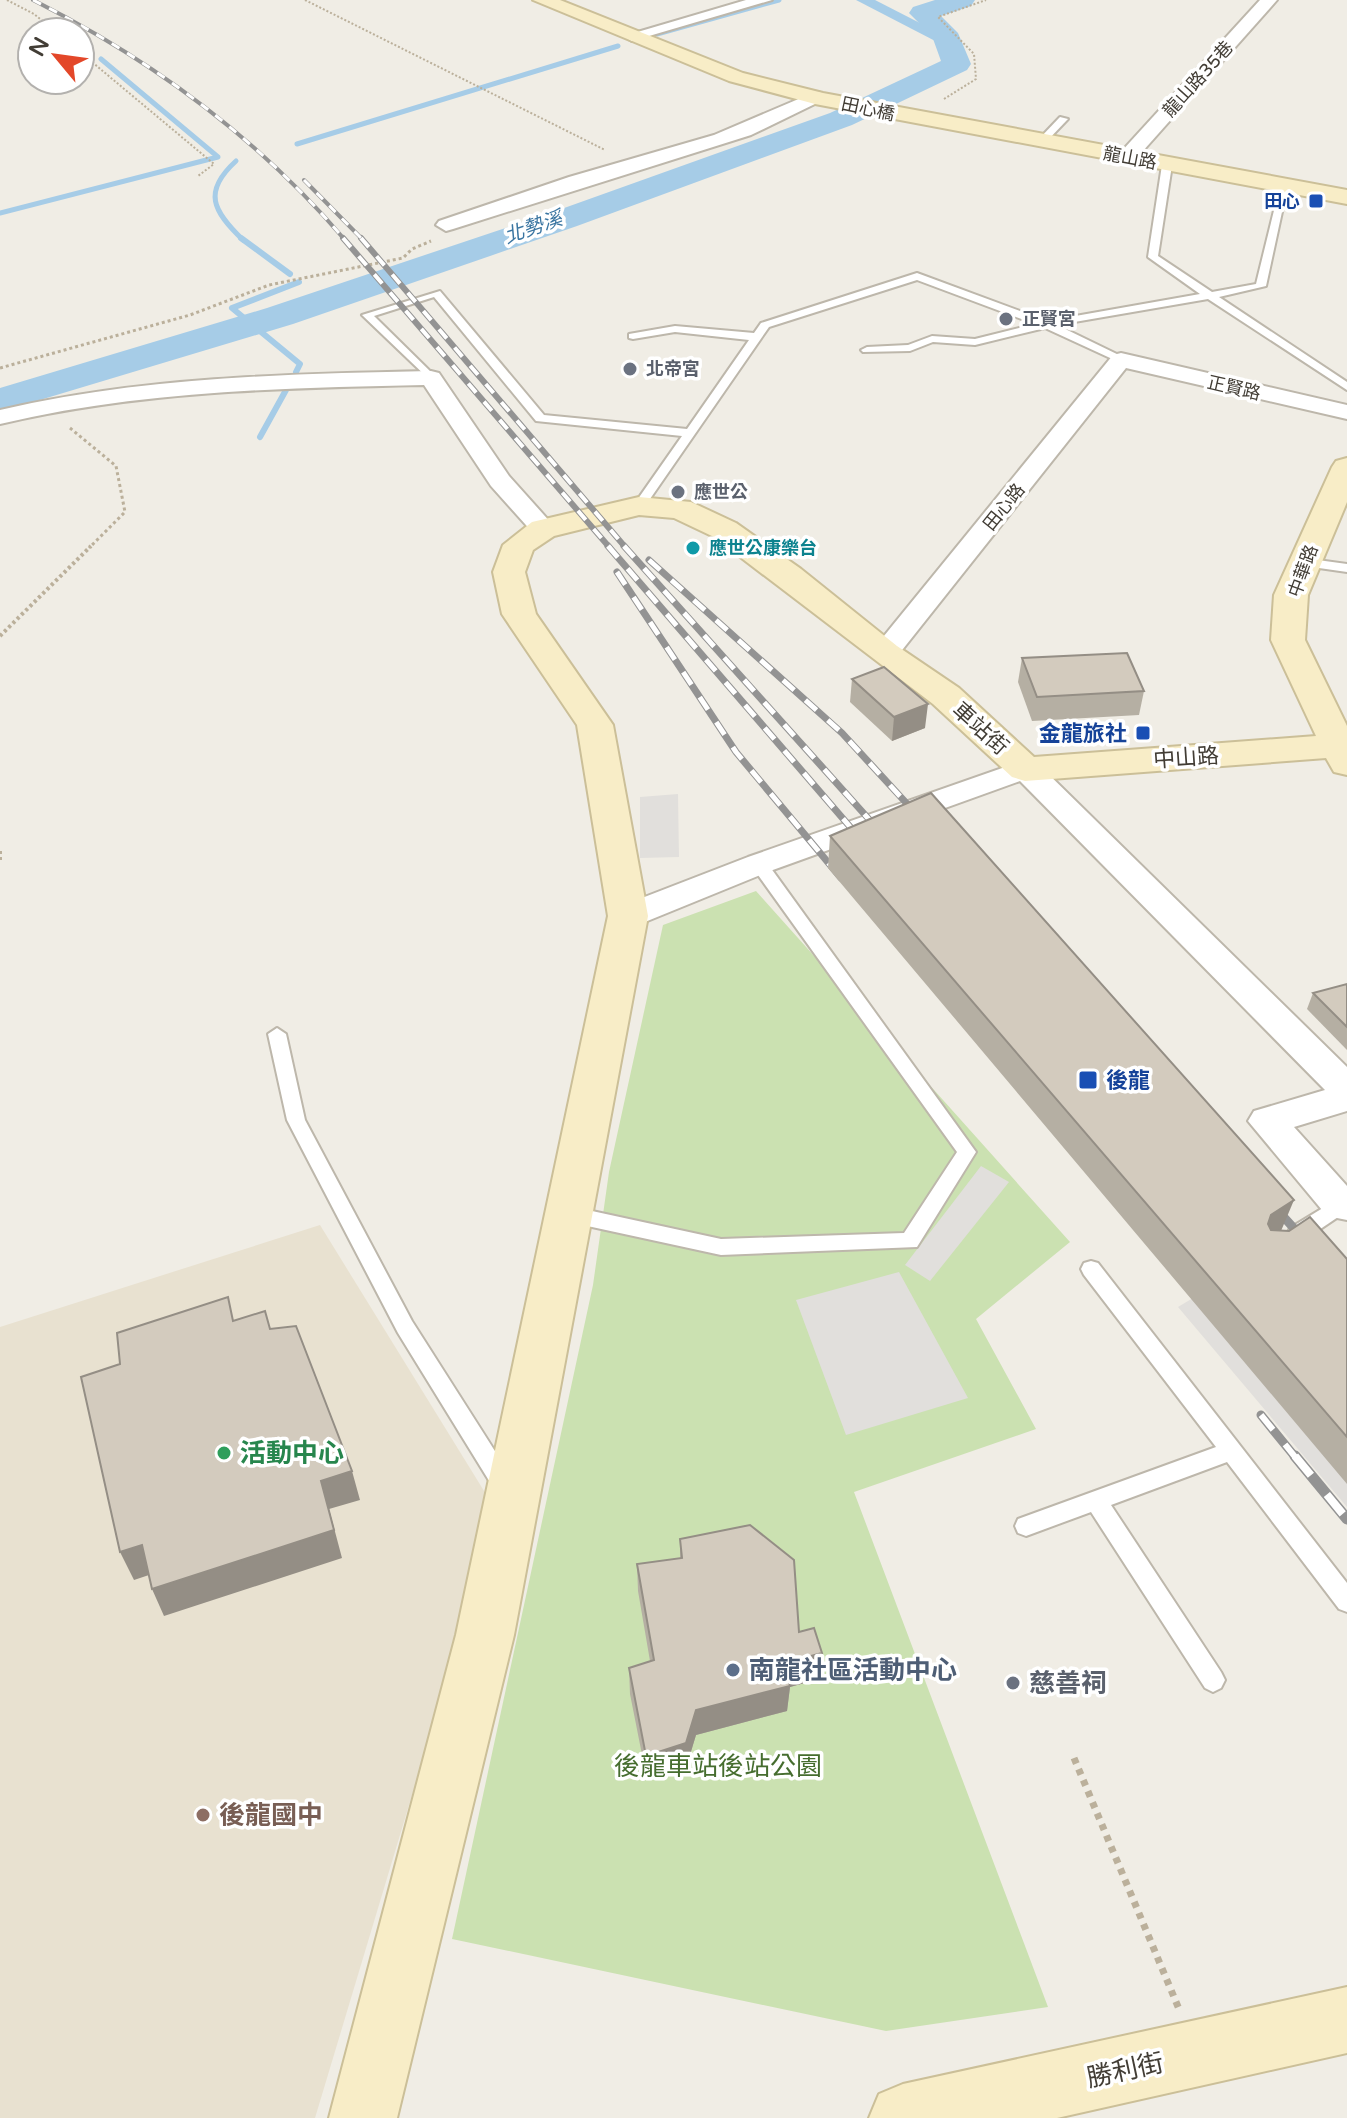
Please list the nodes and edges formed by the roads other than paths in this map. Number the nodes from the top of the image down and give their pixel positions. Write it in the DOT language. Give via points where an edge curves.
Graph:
graph roads {
  1 [pos="543,0"];
  2 [pos="764,0"];
  3 [pos="1269,0"];
  4 [pos="632,36"];
  5 [pos="819,98"];
  6 [pos="913,118"];
  7 [pos="1063,119"];
  8 [pos="1042,141"];
  9 [pos="1127,157"];
  10 [pos="1167,165"];
  11 [pos="1285,186"];
  12 [pos="1347,197"];
  13 [pos="443,231"];
  14 [pos="1208,294"];
  15 [pos="1046,324"];
  16 [pos="633,336"];
  17 [pos="756,337"];
  18 [pos="867,350"];
  19 [pos="1121,360"];
  20 [pos="431,378"];
  21 [pos="1347,387"];
  22 [pos="1347,412"];
  23 [pos="0,417"];
  24 [pos="690,433"];
  25 [pos="1347,467"];
  26 [pos="639,506"];
  27 [pos="543,529"];
  28 [pos="1303,562"];
  29 [pos="1347,568"];
  30 [pos="885,653"];
  31 [pos="1343,751"];
  32 [pos="1025,769"];
  33 [pos="759,864"];
  34 [pos="628,916"];
  35 [pos="277,1034"];
  36 [pos="1347,1089"];
  37 [pos="1347,1097"];
  38 [pos="1344,1205"];
  39 [pos="569,1214"];
  40 [pos="1280,1245"];
  41 [pos="1091,1269"];
  42 [pos="1232,1451"];
  43 [pos="512,1498"];
  44 [pos="1096,1501"];
  45 [pos="1026,1526"];
  46 [pos="1347,1601"];
  47 [pos="1213,1680"];
  48 [pos="1341,2024"];
  49 [pos="363,2118"];
  50 [pos="903,2118"];
  1 -- 4 [label="street"];
  2 -- 4 [label="street"];
  3 -- 9 [label="street, 龍山路35巷"];
  4 -- 5 [label="street" via="736,77"];
  5 -- 6 [label="street, 田心橋"];
  5 -- 13 [label="street" via="748,129 551,188"];
  6 -- 8 [label="street, 龍山路"];
  7 -- 8 [label="lane"];
  8 -- 9 [label="street, 龍山路"];
  9 -- 10 [label="street, 龍山路"];
  10 -- 11 [label="street, 龍山路"];
  10 -- 14 [label="lane" via="1153,257"];
  11 -- 12 [label="street, 龍山路"];
  11 -- 14 [label="lane" via="1261,286"];
  14 -- 15 [label="lane"];
  14 -- 21 [label="lane"];
  15 -- 17 [label="lane" via="917,276 765,325"];
  15 -- 18 [label="lane" via="975,342 932,339 910,348"];
  15 -- 19 [label="lane"];
  16 -- 17 [label="lane" via="675,329"];
  17 -- 24 [label="lane"];
  19 -- 22 [label="street, 正賢路"];
  19 -- 30 [label="street, 田心路"];
  20 -- 23 [label="street" via="117,391"];
  20 -- 24 [label="lane" via="367,315 436,293 540,418"];
  20 -- 27 [label="street" via="500,481"];
  24 -- 26 [label="lane"];
  25 -- 28 [label="street, 中華路"];
  26 -- 27 [label="street, 車站街"];
  26 -- 30 [label="street, 車站街" via="680,509 725,530"];
  27 -- 34 [label="street" via="519,545 509,572 519,614 595,725"];
  28 -- 29 [label="lane"];
  28 -- 31 [label="street, 中華路" via="1291,595 1288,640"];
  30 -- 32 [label="street, 車站街" via="946,696"];
  31 -- 32 [label="street, 中山路"];
  32 -- 33 [label="street"];
  32 -- 36 [label="street, 車站街"];
  33 -- 34 [label="street"];
  33 -- 39 [label="lane" via="967,1152 910,1241 721,1247"];
  34 -- 39 [label="street"];
  35 -- 43 [label="lane" via="296,1120 405,1327"];
  37 -- 38 [label="street" via="1267,1121"];
  38 -- 40 [label="lane"];
  39 -- 43 [label="street"];
  41 -- 42 [label="lane"];
  42 -- 44 [label="lane"];
  42 -- 46 [label="lane"];
  43 -- 49 [label="street" via="485,1635"];
  44 -- 45 [label="lane"];
  44 -- 47 [label="lane"];
  48 -- 50 [label="street, 勝利街"];
}
